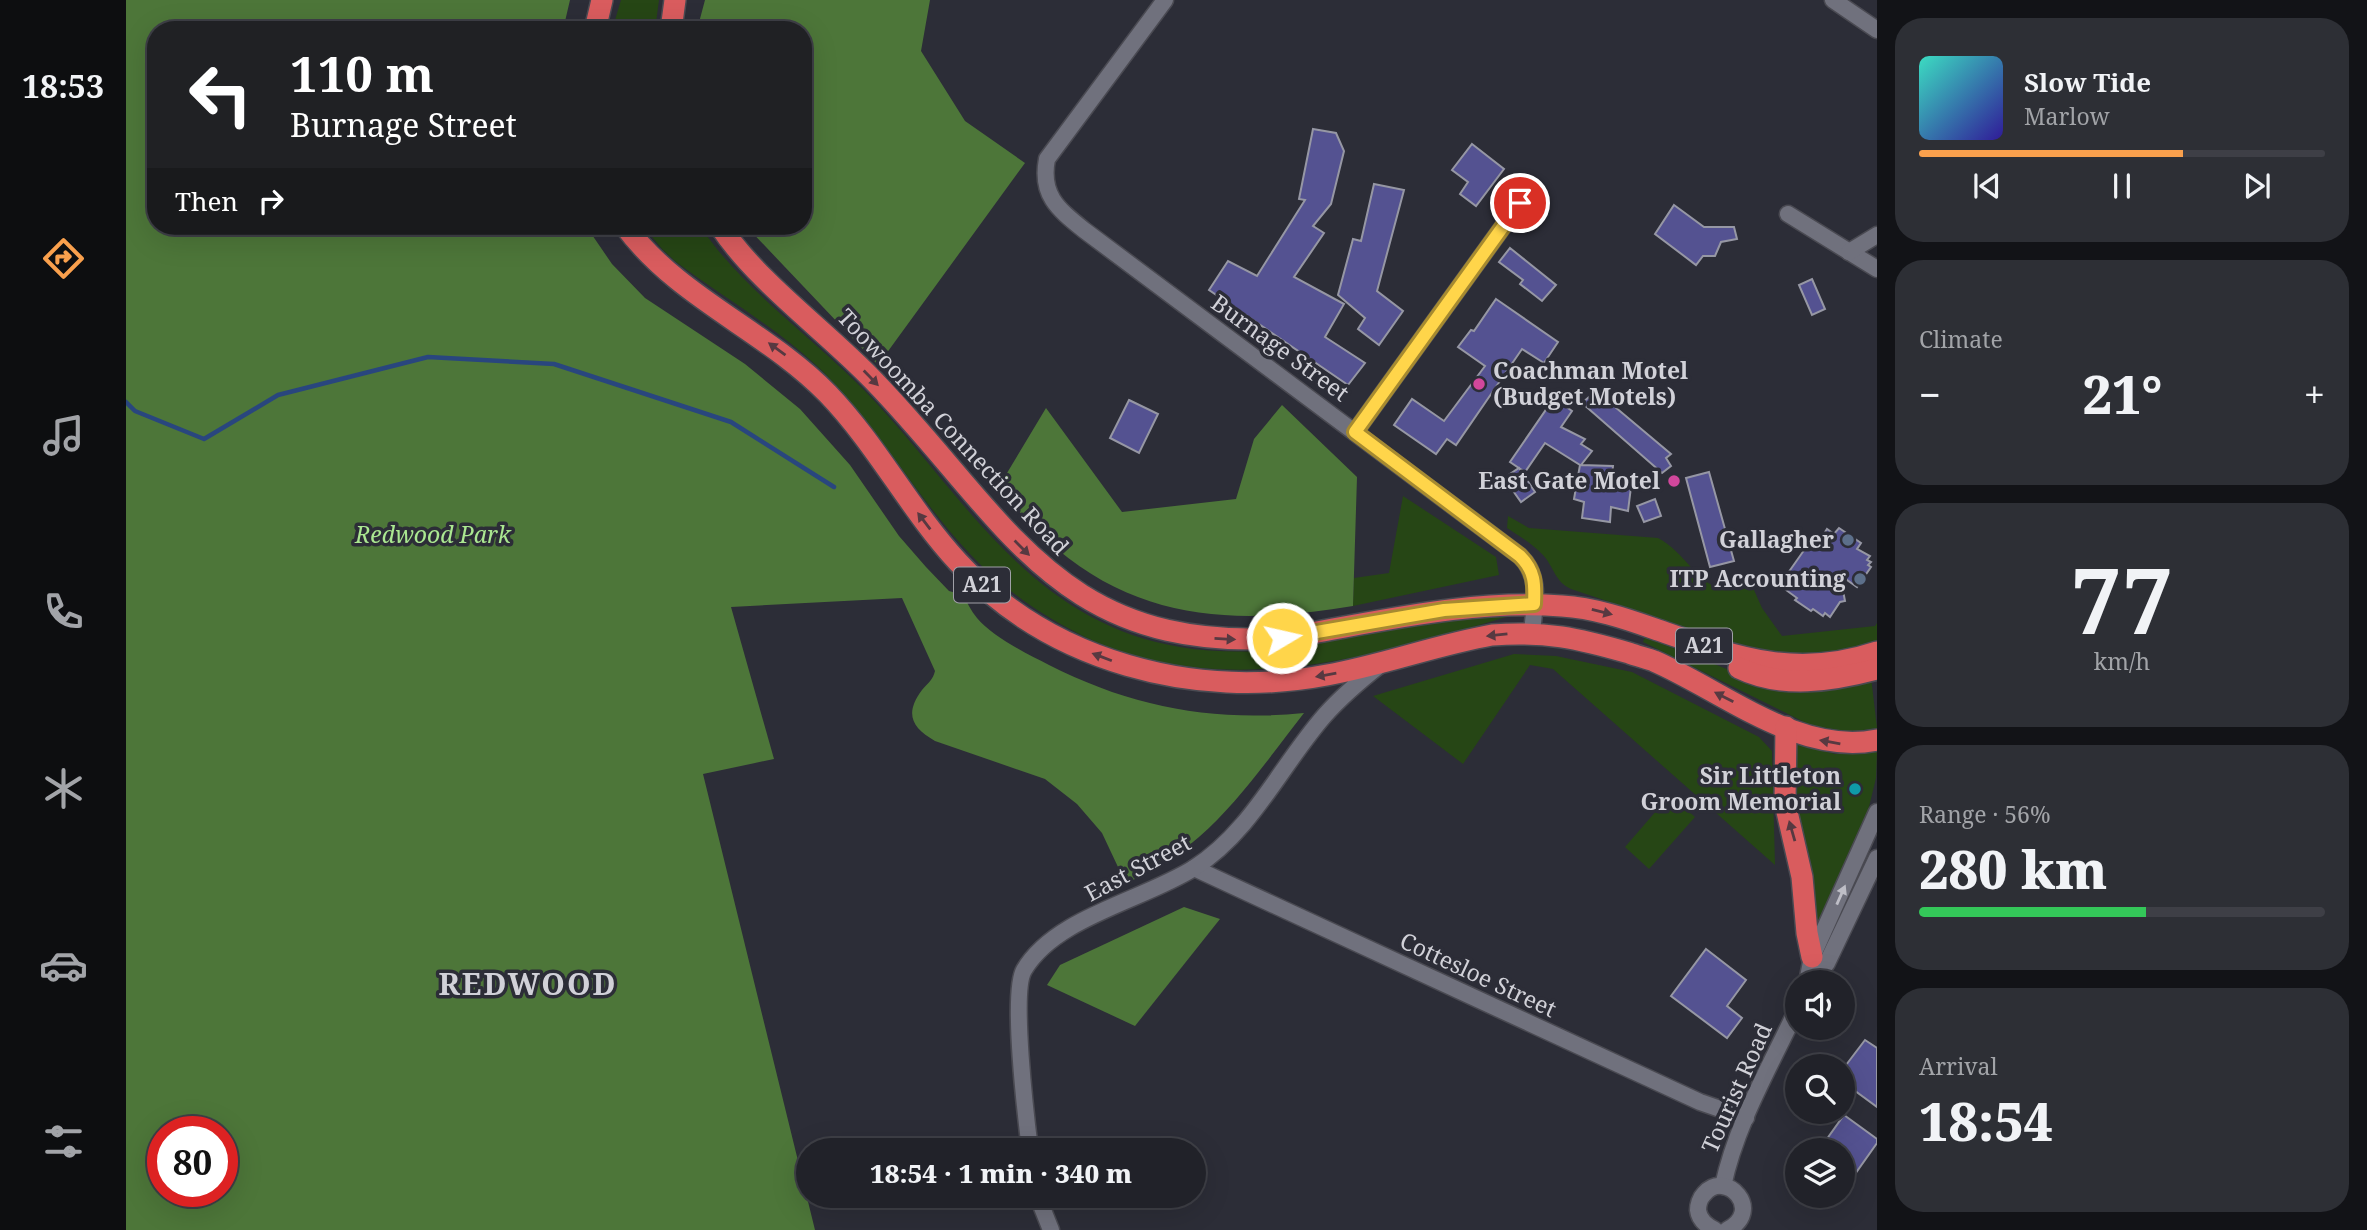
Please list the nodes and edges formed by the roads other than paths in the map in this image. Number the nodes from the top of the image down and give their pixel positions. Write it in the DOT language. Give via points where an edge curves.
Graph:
graph roads {
  1 [pos="602,0"];
  2 [pos="675,0"];
  3 [pos="1165,0"];
  4 [pos="1833,0"];
  5 [pos="597,21"];
  6 [pos="672,21"];
  7 [pos="1877,30"];
  8 [pos="1520,203"];
  9 [pos="1788,214"];
  10 [pos="632,235"];
  11 [pos="727,235"];
  12 [pos="1877,235"];
  13 [pos="1849,253"];
  14 [pos="1877,269"];
  15 [pos="1355,432"];
  16 [pos="1534,604"];
  17 [pos="1532,634"];
  18 [pos="1722,652"];
  19 [pos="1877,652"];
  20 [pos="1384,661"];
  21 [pos="1877,669"];
  22 [pos="1786,727"];
  23 [pos="1877,740"];
  24 [pos="1877,812"];
  25 [pos="1877,858"];
  26 [pos="1194,868"];
  27 [pos="1812,957"];
  28 [pos="1809,970"];
  29 [pos="1822,970"];
  30 [pos="1785,1035"];
  31 [pos="1746,1118"];
  32 [pos="1029,1138"];
  33 [pos="1723,1186"];
  34 [pos="1042,1208"];
  35 [pos="1704,1227"];
  36 [pos="1736,1228"];
  37 [pos="1051,1230"];
  1 -- 5 [label="highway"];
  2 -- 6 [label="highway"];
  3 -- 15 [label="street, Burnage Street" via="1047,159 1045,184 1051,199 1256,361"];
  4 -- 7 [label="street"];
  8 -- 15 [label="street"];
  9 -- 13 [label="street"];
  20 -- 10 [label="highway, A21, one-way" via="1289,680 1188,680 1111,661 1044,630 960,564 812,377 678,281"];
  11 -- 16 [label="highway, Toowoomba Connection Road / A21, one-way" via="763,276 881,388 1026,553 1069,588 1120,615 1173,632 1259,639 1444,610"];
  12 -- 13 [label="street"];
  13 -- 14 [label="street"];
  15 -- 16 [label="street, Burnage Street" via="1520,556 1534,575"];
  16 -- 17 [label="street, Burnage Street"];
  16 -- 18 [label="highway, Toowoomba Connection Road / A21, one-way" via="1599,611"];
  17 -- 20 [label="highway, A21, one-way" via="1464,640"];
  22 -- 17 [label="highway, A21, one-way" via="1653,660 1590,641"];
  18 -- 19 [label="highway, Toowoomba Connection Road / A21" via="1790,665 1829,664"];
  18 -- 21 [label="highway" via="1740,669 1786,680 1838,678"];
  20 -- 26 [label="street, East Street" via="1325,715 1225,844"];
  23 -- 22 [label="highway, A21, one-way" via="1831,743"];
  27 -- 22 [label="highway, one-way" via="1802,877 1785,803"];
  27 -- 24 [label="street, one-way"];
  25 -- 29 [label="street"];
  26 -- 31 [label="street, Cottesloe Street" via="1700,1102"];
  26 -- 32 [label="street, East Street" via="1045,943 1022,972 1017,1003"];
  27 -- 28 [label="street"];
  30 -- 31 [label="street, Tourist Road"];
  31 -- 33 [label="street, Tourist Road" via="1728,1159"];
  33 -- 35 [label="street" via="1710,1188 1701,1197 1698,1210"];
  33 -- 36 [label="street" via="1735,1191 1742,1201 1743,1214"];
  34 -- 37 [label="street"];
}
